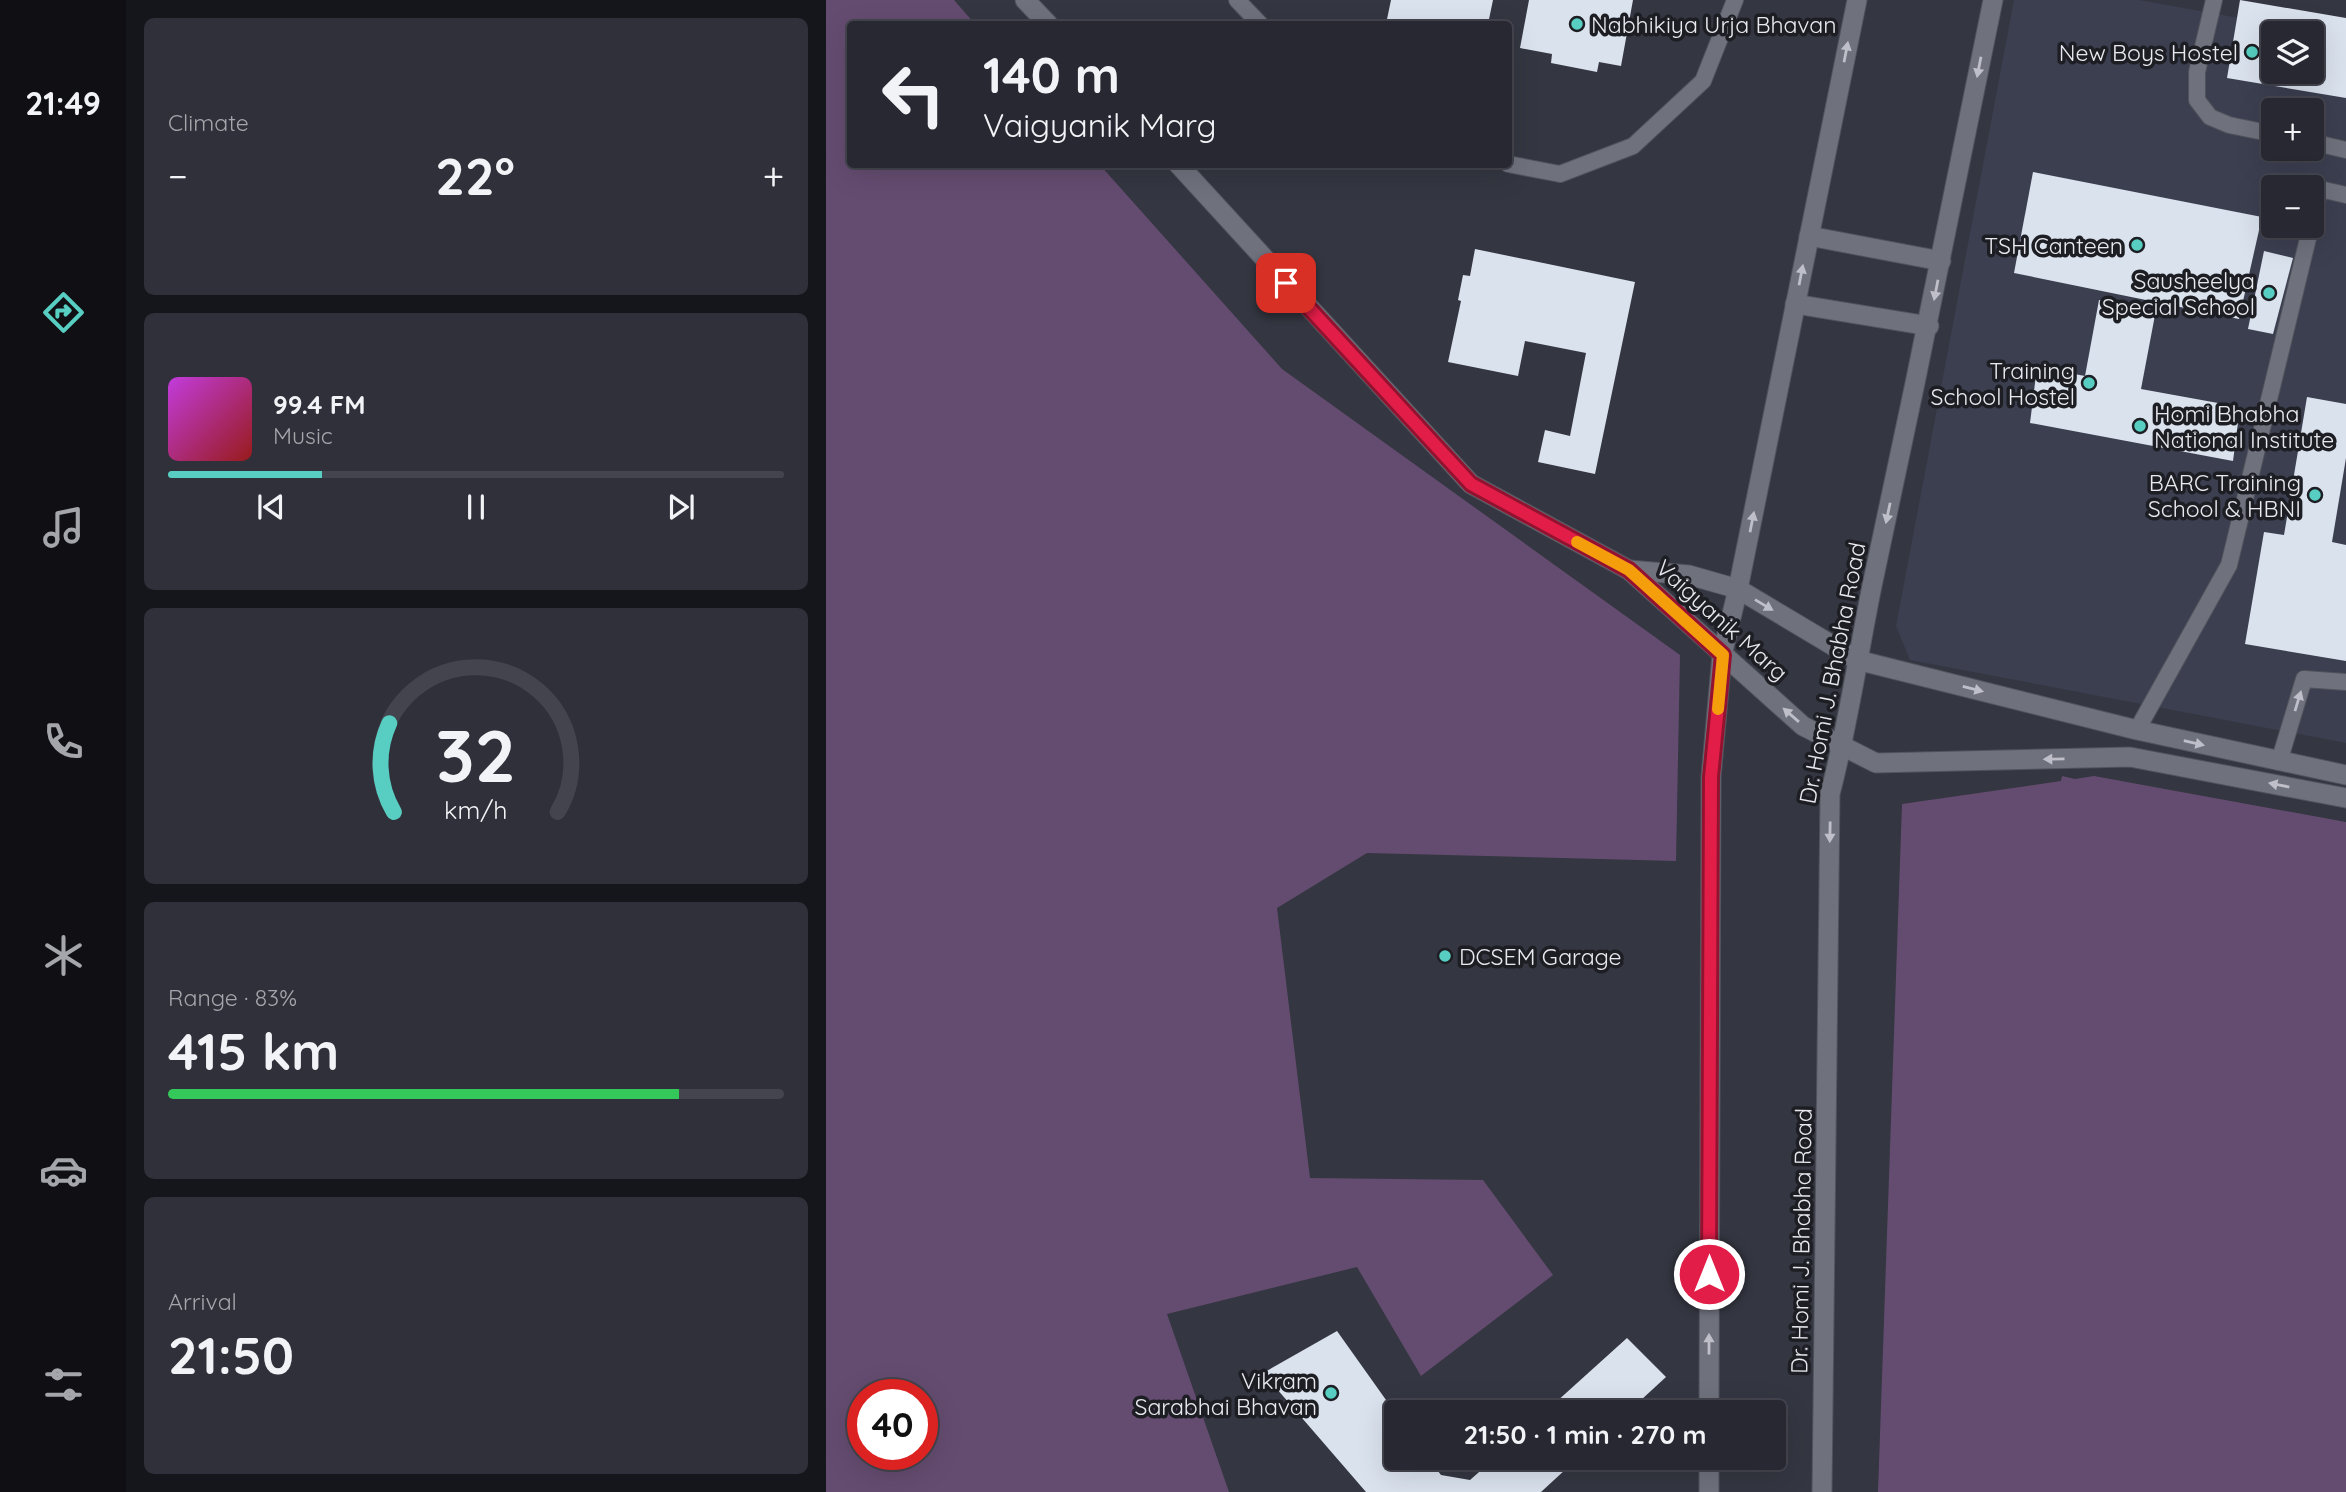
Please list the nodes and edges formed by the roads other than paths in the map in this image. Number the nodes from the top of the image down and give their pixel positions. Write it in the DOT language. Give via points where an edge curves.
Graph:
graph roads {
  1 [pos="1026,0"];
  2 [pos="1237,0"];
  3 [pos="1735,0"];
  4 [pos="1857,0"];
  5 [pos="1993,0"];
  6 [pos="2214,0"];
  7 [pos="1045,21"];
  8 [pos="1257,21"];
  9 [pos="2261,131"];
  10 [pos="2324,145"];
  11 [pos="2346,150"];
  12 [pos="1512,165"];
  13 [pos="1182,168"];
  14 [pos="2324,190"];
  15 [pos="2346,195"];
  16 [pos="1809,236"];
  17 [pos="2308,238"];
  18 [pos="1941,261"];
  19 [pos="1795,304"];
  20 [pos="1928,326"];
  21 [pos="1629,570"];
  22 [pos="1738,589"];
  23 [pos="1723,655"];
  24 [pos="1857,660"];
  25 [pos="2346,682"];
  26 [pos="2137,730"];
  27 [pos="1842,747"];
  28 [pos="2279,762"];
  29 [pos="2346,775"];
  30 [pos="2346,798"];
  31 [pos="1709,1400"];
  32 [pos="1709,1470"];
  33 [pos="1709,1492"];
  34 [pos="1822,1492"];
  1 -- 7 [label="street"];
  2 -- 8 [label="lane"];
  3 -- 12 [label="lane" via="1703,81 1633,146 1560,174"];
  16 -- 4 [label="street, one-way"];
  5 -- 18 [label="street, Dr. Homi J. Bhabha Road, one-way"];
  6 -- 9 [label="lane" via="2197,72 2197,100 2210,117"];
  10 -- 11 [label="lane"];
  13 -- 21 [label="street" via="1471,484"];
  14 -- 15 [label="lane"];
  16 -- 18 [label="street"];
  19 -- 16 [label="street, one-way"];
  17 -- 26 [label="lane" via="2230,565"];
  18 -- 20 [label="street, Dr. Homi J. Bhabha Road, one-way"];
  19 -- 20 [label="street"];
  22 -- 19 [label="street, one-way"];
  20 -- 24 [label="street, Dr. Homi J. Bhabha Road, one-way"];
  21 -- 22 [label="street, Vaigyanik Marg" via="1689,575"];
  21 -- 23 [label="street, Vaigyanik Marg"];
  22 -- 23 [label="street"];
  22 -- 24 [label="street, Vaigyanik Marg, one-way"];
  27 -- 23 [label="street, Vaigyanik Marg, one-way" via="1803,726"];
  31 -- 23 [label="street, one-way" via="1711,777"];
  24 -- 26 [label="street, Vaigyanik Marg, one-way"];
  24 -- 27 [label="street, Dr. Homi J. Bhabha Road"];
  28 -- 25 [label="lane, one-way" via="2304,679"];
  26 -- 28 [label="street, Vaigyanik Marg, one-way"];
  30 -- 27 [label="street, Vaigyanik Marg, one-way" via="2130,757 1876,763"];
  27 -- 34 [label="street, Dr. Homi J. Bhabha Road, one-way" via="1830,794"];
  28 -- 29 [label="street, Vaigyanik Marg"];
  32 -- 33 [label="street"];
}
